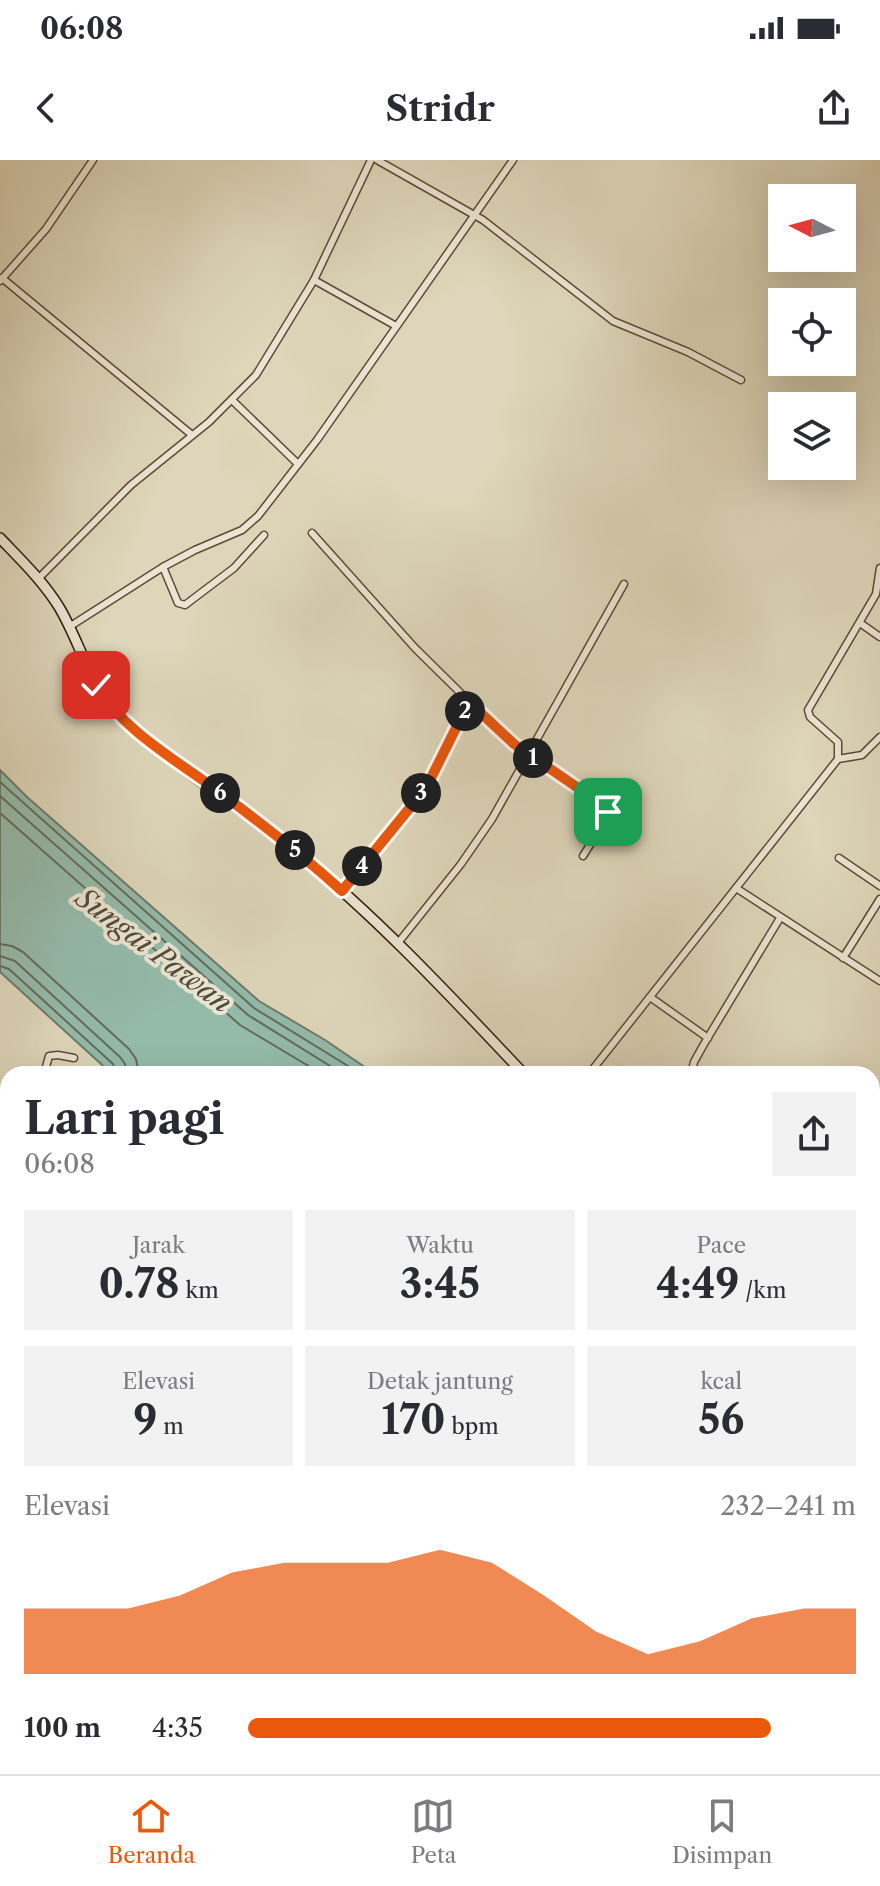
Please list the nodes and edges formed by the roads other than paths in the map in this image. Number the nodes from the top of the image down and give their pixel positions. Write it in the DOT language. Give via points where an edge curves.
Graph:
graph roads {
  1 [pos="93,160"];
  2 [pos="374,160"];
  3 [pos="513,160"];
  4 [pos="475,215"];
  5 [pos="1,280"];
  6 [pos="314,280"];
  7 [pos="396,326"];
  8 [pos="741,380"];
  9 [pos="233,401"];
  10 [pos="192,435"];
  11 [pos="298,464"];
  12 [pos="312,533"];
  13 [pos="264,535"];
  14 [pos="0,538"];
  15 [pos="163,567"];
  16 [pos="880,568"];
  17 [pos="38,579"];
  18 [pos="624,584"];
  19 [pos="860,623"];
  20 [pos="69,627"];
  21 [pos="880,637"];
  22 [pos="469,702"];
  23 [pos="880,737"];
  24 [pos="527,754"];
  25 [pos="838,759"];
  26 [pos="583,856"];
  27 [pos="839,858"];
  28 [pos="880,886"];
  29 [pos="736,888"];
  30 [pos="342,891"];
  31 [pos="880,899"];
  32 [pos="780,918"];
  33 [pos="398,943"];
  34 [pos="843,958"];
  35 [pos="880,981"];
  36 [pos="650,997"];
  37 [pos="708,1038"];
  38 [pos="74,1058"];
  39 [pos="46,1066"];
  40 [pos="517,1066"];
  41 [pos="595,1066"];
  42 [pos="694,1066"];
  1 -- 5 [label="street" via="46,229"];
  2 -- 4 [label="street"];
  2 -- 6 [label="street"];
  3 -- 4 [label="street"];
  4 -- 7 [label="street"];
  4 -- 8 [label="street" via="613,321"];
  5 -- 10 [label="street"];
  6 -- 7 [label="street"];
  6 -- 9 [label="street" via="271,353"];
  7 -- 11 [label="street"];
  9 -- 10 [label="street"];
  9 -- 11 [label="street"];
  10 -- 17 [label="street" via="131,485"];
  11 -- 15 [label="street" via="247,526"];
  12 -- 22 [label="street"];
  13 -- 15 [label="street" via="234,568 185,605 178,603"];
  14 -- 17 [label="street"];
  15 -- 20 [label="street"];
  16 -- 19 [label="street" via="877,589"];
  17 -- 20 [label="street"];
  18 -- 24 [label="street"];
  19 -- 21 [label="street"];
  19 -- 25 [label="street" via="808,710 838,742"];
  20 -- 30 [label="street" via="100,692 129,723"];
  22 -- 24 [label="street"];
  22 -- 30 [label="street" via="426,788"];
  23 -- 25 [label="street" via="862,755"];
  24 -- 26 [label="street" via="607,808 605,821"];
  24 -- 33 [label="street" via="477,844"];
  25 -- 29 [label="street"];
  27 -- 28 [label="street"];
  29 -- 32 [label="street"];
  29 -- 36 [label="street"];
  30 -- 33 [label="street"];
  31 -- 34 [label="street"];
  32 -- 34 [label="street"];
  32 -- 37 [label="street"];
  33 -- 40 [label="street"];
  34 -- 35 [label="street"];
  36 -- 37 [label="street"];
  36 -- 41 [label="street"];
  37 -- 42 [label="street"];
  38 -- 39 [label="street" via="49,1056"];
}
